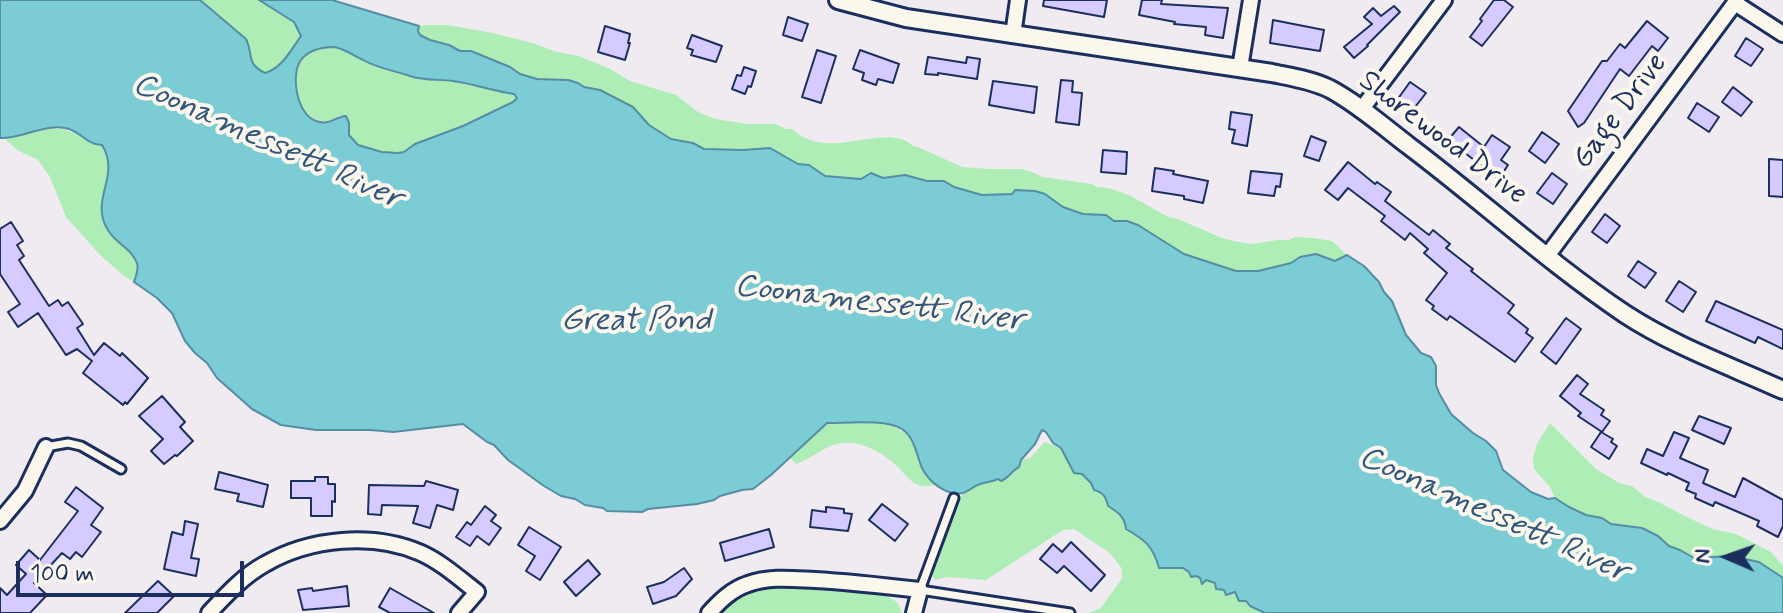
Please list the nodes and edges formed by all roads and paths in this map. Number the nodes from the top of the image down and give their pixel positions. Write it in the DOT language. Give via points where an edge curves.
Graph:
graph roads {
  1 [pos="838,0"];
  2 [pos="1018,0"];
  3 [pos="1251,0"];
  4 [pos="1444,0"];
  5 [pos="1736,1"];
  6 [pos="1783,34"];
  7 [pos="1013,35"];
  8 [pos="1240,68"];
  9 [pos="1361,110"];
  10 [pos="1547,256"];
  11 [pos="1783,390"];
  12 [pos="46,447"];
  13 [pos="121,469"];
  14 [pos="954,498"];
  15 [pos="0,521"];
  16 [pos="920,590"];
  17 [pos="209,613"];
  18 [pos="459,613"];
  19 [pos="709,613"];
  20 [pos="914,613"];
  21 [pos="1070,613"];
  1 -- 7 [label="street, Shorewood Drive" via="906,18"];
  2 -- 7 [label="street"];
  3 -- 8 [label="street"];
  4 -- 9 [label="street"];
  5 -- 6 [label="street"];
  5 -- 10 [label="street, Gage Drive"];
  7 -- 8 [label="street, Shorewood Drive"];
  8 -- 9 [label="street, Shorewood Drive" via="1305,80"];
  9 -- 10 [label="street, Shorewood Drive"];
  10 -- 11 [label="street, Shorewood Drive" via="1657,333"];
  12 -- 13 [label="lane" via="81,446"];
  12 -- 15 [label="street" via="25,491"];
  14 -- 16 [label="lane"];
  16 -- 19 [label="street" via="767,579 740,587"];
  16 -- 20 [label="street"];
  16 -- 21 [label="lane"];
  17 -- 18 [label="street" via="234,586 285,554 318,544 368,541 422,553 477,592"];
}
